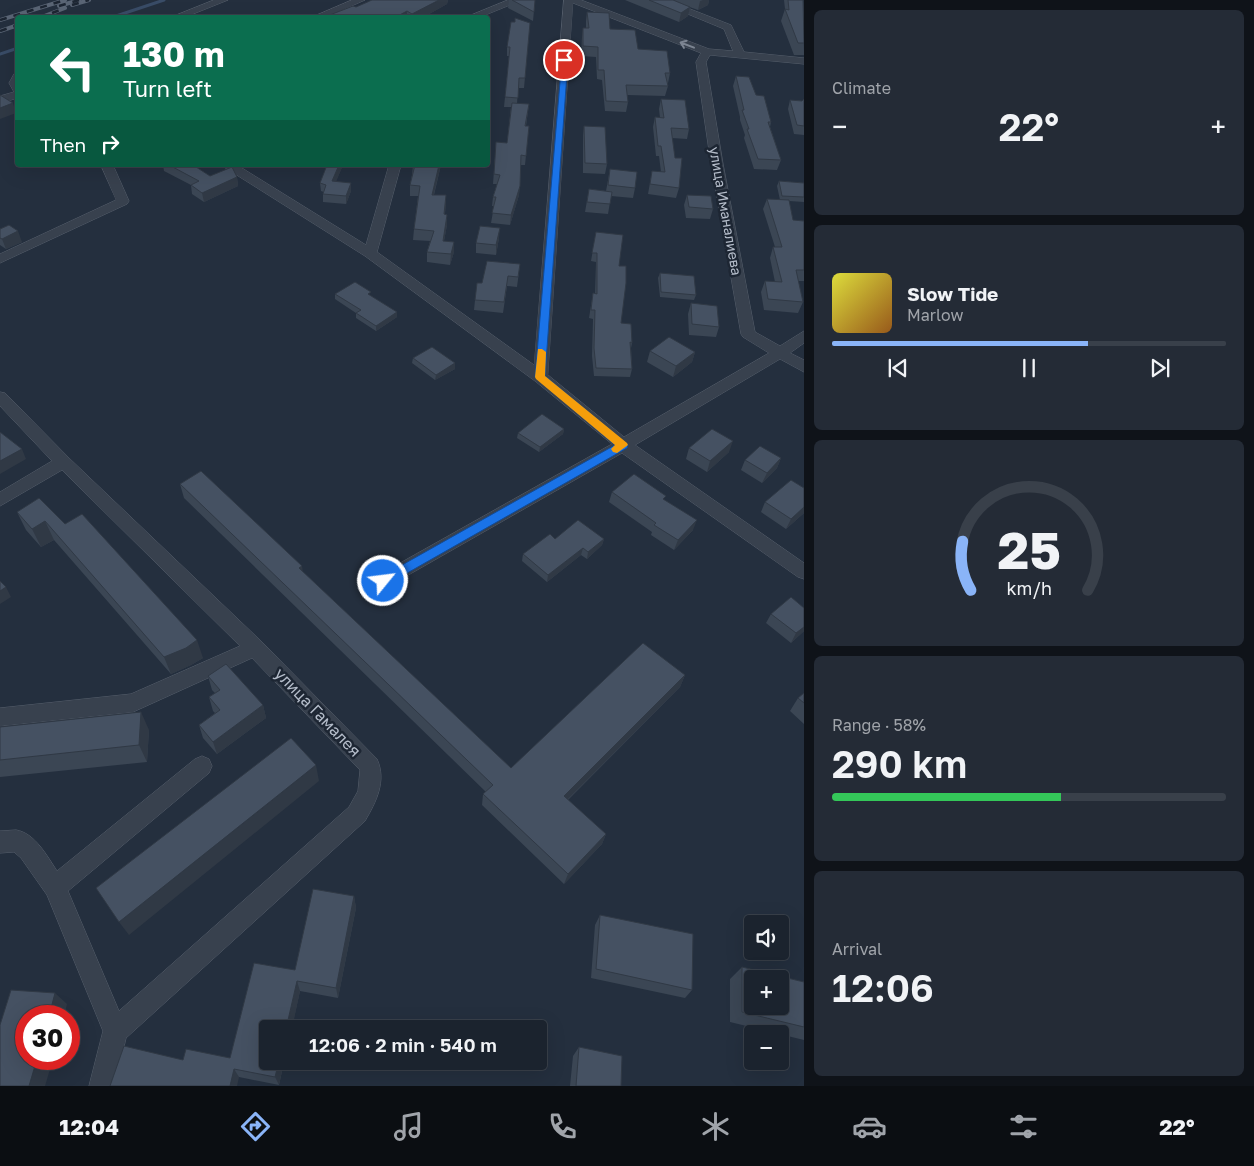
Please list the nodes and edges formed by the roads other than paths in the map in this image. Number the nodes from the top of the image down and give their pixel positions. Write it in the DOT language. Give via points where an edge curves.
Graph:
graph roads {
  1 [pos="223,0"];
  2 [pos="360,0"];
  3 [pos="517,0"];
  4 [pos="569,0"];
  5 [pos="573,0"];
  6 [pos="659,0"];
  7 [pos="181,15"];
  8 [pos="322,15"];
  9 [pos="476,15"];
  10 [pos="707,52"];
  11 [pos="740,56"];
  12 [pos="804,61"];
  13 [pos="15,95"];
  14 [pos="0,100"];
  15 [pos="108,167"];
  16 [pos="231,167"];
  17 [pos="394,167"];
  18 [pos="370,253"];
  19 [pos="0,259"];
  20 [pos="804,336"];
  21 [pos="780,353"];
  22 [pos="804,367"];
  23 [pos="540,377"];
  24 [pos="0,397"];
  25 [pos="623,445"];
  26 [pos="64,462"];
  27 [pos="0,500"];
  28 [pos="804,572"];
  29 [pos="383,581"];
  30 [pos="255,648"];
  31 [pos="0,717"];
  32 [pos="202,766"];
  33 [pos="0,842"];
  34 [pos="55,887"];
  35 [pos="115,1031"];
  36 [pos="102,1086"];
  1 -- 7 [label="street"];
  2 -- 8 [label="street"];
  3 -- 9 [label="street"];
  4 -- 23 [label="street"];
  10 -- 5 [label="street, one-way"];
  6 -- 11 [label="street" via="728,27"];
  10 -- 11 [label="street"];
  10 -- 21 [label="street, улица Иманалиева" via="701,62 748,334"];
  11 -- 12 [label="street"];
  13 -- 14 [label="street"];
  15 -- 19 [label="street" via="124,201"];
  16 -- 18 [label="street"];
  17 -- 18 [label="street"];
  18 -- 23 [label="street"];
  20 -- 21 [label="street"];
  21 -- 22 [label="street, улица Иманалиева"];
  21 -- 25 [label="street"];
  23 -- 25 [label="street"];
  24 -- 26 [label="street, улица Гамалея"];
  25 -- 28 [label="street"];
  25 -- 29 [label="street"];
  26 -- 27 [label="street"];
  26 -- 30 [label="street, улица Гамалея"];
  30 -- 31 [label="street" via="133,703"];
  30 -- 35 [label="street, улица Гамалея" via="370,766 370,792 357,814"];
  32 -- 34 [label="street"];
  33 -- 34 [label="street" via="22,844"];
  34 -- 35 [label="street"];
  35 -- 36 [label="street"];
}
